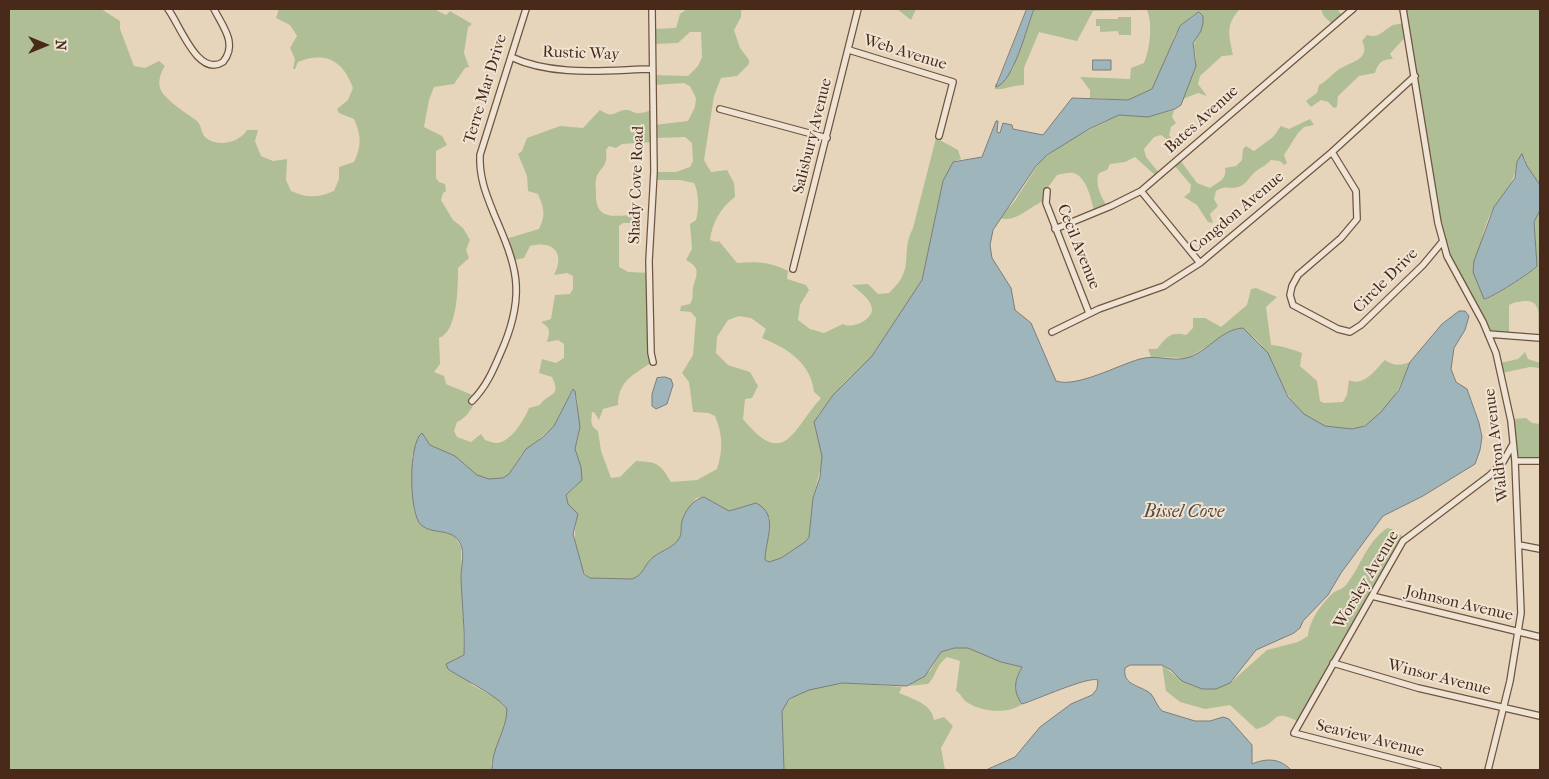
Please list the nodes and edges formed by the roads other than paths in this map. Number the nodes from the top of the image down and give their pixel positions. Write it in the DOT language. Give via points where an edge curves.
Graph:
graph roads {
  1 [pos="168,9"];
  2 [pos="214,9"];
  3 [pos="526,9"];
  4 [pos="652,9"];
  5 [pos="858,9"];
  6 [pos="1352,9"];
  7 [pos="1403,9"];
  8 [pos="848,50"];
  9 [pos="510,58"];
  10 [pos="652,69"];
  11 [pos="1414,76"];
  12 [pos="720,109"];
  13 [pos="939,136"];
  14 [pos="827,138"];
  15 [pos="1332,152"];
  16 [pos="1047,191"];
  17 [pos="1141,191"];
  18 [pos="1056,229"];
  19 [pos="1443,241"];
  20 [pos="1200,263"];
  21 [pos="793,269"];
  22 [pos="1089,313"];
  23 [pos="1052,332"];
  24 [pos="1488,334"];
  25 [pos="1540,338"];
  26 [pos="653,362"];
  27 [pos="472,401"];
  28 [pos="1513,443"];
  29 [pos="1515,461"];
  30 [pos="1540,461"];
  31 [pos="1519,545"];
  32 [pos="1540,549"];
  33 [pos="1372,596"];
  34 [pos="1519,632"];
  35 [pos="1540,637"];
  36 [pos="1332,663"];
  37 [pos="1503,708"];
  38 [pos="1540,716"];
  39 [pos="1296,734"];
  40 [pos="1438,770"];
  41 [pos="1488,770"];
  1 -- 2 [label="street" via="196,56 206,65 213,66 223,62 231,47"];
  3 -- 9 [label="street, Terre Mar Drive"];
  4 -- 10 [label="street, Shady Cove Road"];
  5 -- 8 [label="street, Salisbury Avenue"];
  6 -- 17 [label="street, Bates Avenue"];
  7 -- 11 [label="street, Waldron Avenue"];
  8 -- 13 [label="street, Web Avenue" via="953,82"];
  8 -- 14 [label="street, Salisbury Avenue"];
  9 -- 10 [label="street, Rustic Way" via="538,68"];
  9 -- 27 [label="street, Terre Mar Drive" via="484,140 479,174 514,266 518,291 515,312 497,362 485,388"];
  10 -- 26 [label="street, Shady Cove Road" via="654,172 649,269 650,353"];
  11 -- 15 [label="street, Congdon Avenue"];
  11 -- 19 [label="street, Waldron Avenue"];
  12 -- 14 [label="street"];
  14 -- 21 [label="street, Salisbury Avenue"];
  15 -- 19 [label="street, Circle Drive" via="1356,191 1356,219 1341,238 1298,275 1290,295 1293,305 1350,332 1402,285"];
  15 -- 20 [label="street, Congdon Avenue"];
  16 -- 18 [label="street, Cecil Avenue" via="1046,204"];
  17 -- 18 [label="street, Bates Avenue"];
  17 -- 20 [label="street"];
  18 -- 22 [label="street, Cecil Avenue"];
  19 -- 24 [label="street, Waldron Avenue" via="1447,256"];
  20 -- 22 [label="street, Congdon Avenue" via="1164,286"];
  22 -- 23 [label="street, Congdon Avenue"];
  24 -- 25 [label="street"];
  24 -- 28 [label="street, Waldron Avenue" via="1505,387"];
  28 -- 29 [label="street, Waldron Avenue"];
  28 -- 33 [label="street, Worsley Avenue" via="1503,462 1489,476 1403,541"];
  29 -- 30 [label="street"];
  29 -- 31 [label="street, Waldron Avenue"];
  31 -- 32 [label="street"];
  31 -- 34 [label="street, Waldron Avenue"];
  33 -- 34 [label="street, Johnson Avenue"];
  33 -- 36 [label="street, Worsley Avenue"];
  34 -- 35 [label="street, Johnson Avenue"];
  34 -- 37 [label="street, Waldron Avenue"];
  36 -- 37 [label="street, Winsor Avenue"];
  36 -- 39 [label="street, Worsley Avenue"];
  37 -- 38 [label="street, Winsor Avenue"];
  37 -- 41 [label="street, Waldron Avenue"];
  39 -- 40 [label="street, Seaview Avenue"];
}
